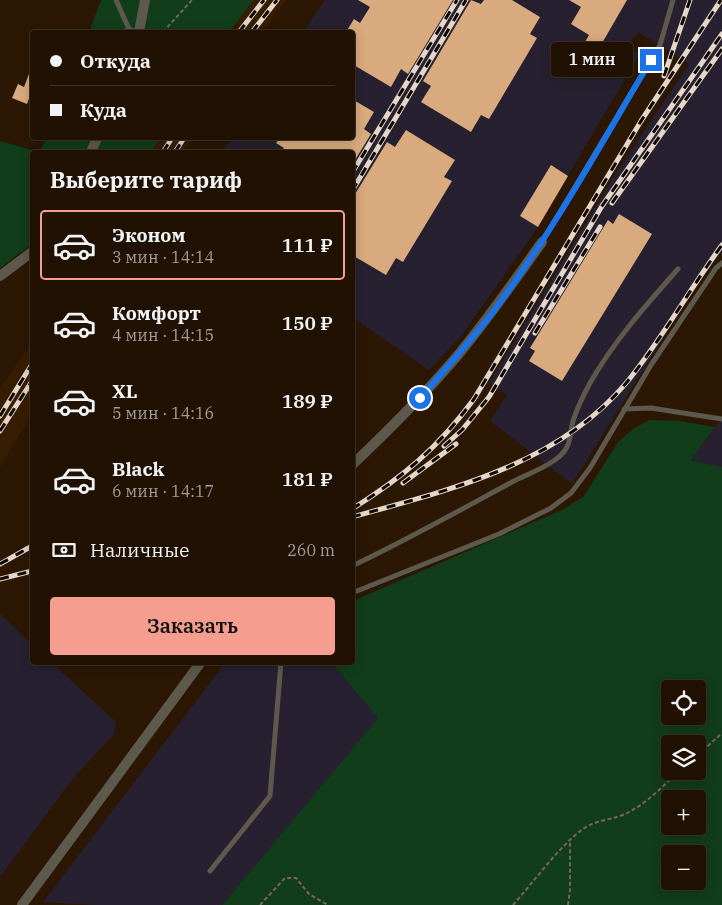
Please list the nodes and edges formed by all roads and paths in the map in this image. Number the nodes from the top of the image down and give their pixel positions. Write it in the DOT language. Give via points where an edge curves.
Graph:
graph roads {
  1 [pos="116,0"];
  2 [pos="145,0"];
  3 [pos="192,0"];
  4 [pos="673,0"];
  5 [pos="134,30"];
  6 [pos="135,30"];
  7 [pos="165,30"];
  8 [pos="542,242"];
  9 [pos="30,254"];
  10 [pos="722,262"];
  11 [pos="716,268"];
  12 [pos="678,269"];
  13 [pos="722,270"];
  14 [pos="0,276"];
  15 [pos="624,409"];
  16 [pos="722,419"];
  17 [pos="355,462"];
  18 [pos="355,565"];
  19 [pos="355,592"];
  20 [pos="199,665"];
  21 [pos="281,665"];
  22 [pos="722,733"];
  23 [pos="706,748"];
  24 [pos="670,780"];
  25 [pos="570,843"];
  26 [pos="210,872"];
  27 [pos="22,905"];
  28 [pos="260,905"];
  29 [pos="328,905"];
  30 [pos="513,905"];
  31 [pos="568,905"];
  1 -- 5 [label="lane"];
  2 -- 6 [label="street"];
  3 -- 7 [label="path"];
  4 -- 8 [label="lane" via="660,45"];
  8 -- 17 [label="street" via="458,356"];
  9 -- 14 [label="street"];
  10 -- 11 [label="lane"];
  11 -- 13 [label="lane"];
  11 -- 15 [label="lane"];
  12 -- 18 [label="lane" via="628,325 591,382 574,417 570,443 560,456 420,533"];
  15 -- 16 [label="lane" via="651,408"];
  15 -- 19 [label="lane" via="590,468 571,493 551,508 500,534"];
  20 -- 27 [label="street"];
  21 -- 26 [label="lane" via="270,796"];
  22 -- 23 [label="path"];
  24 -- 25 [label="path" via="628,813 582,829"];
  25 -- 30 [label="path"];
  25 -- 31 [label="path"];
  28 -- 29 [label="path" via="285,878 296,878 310,894"];
}
